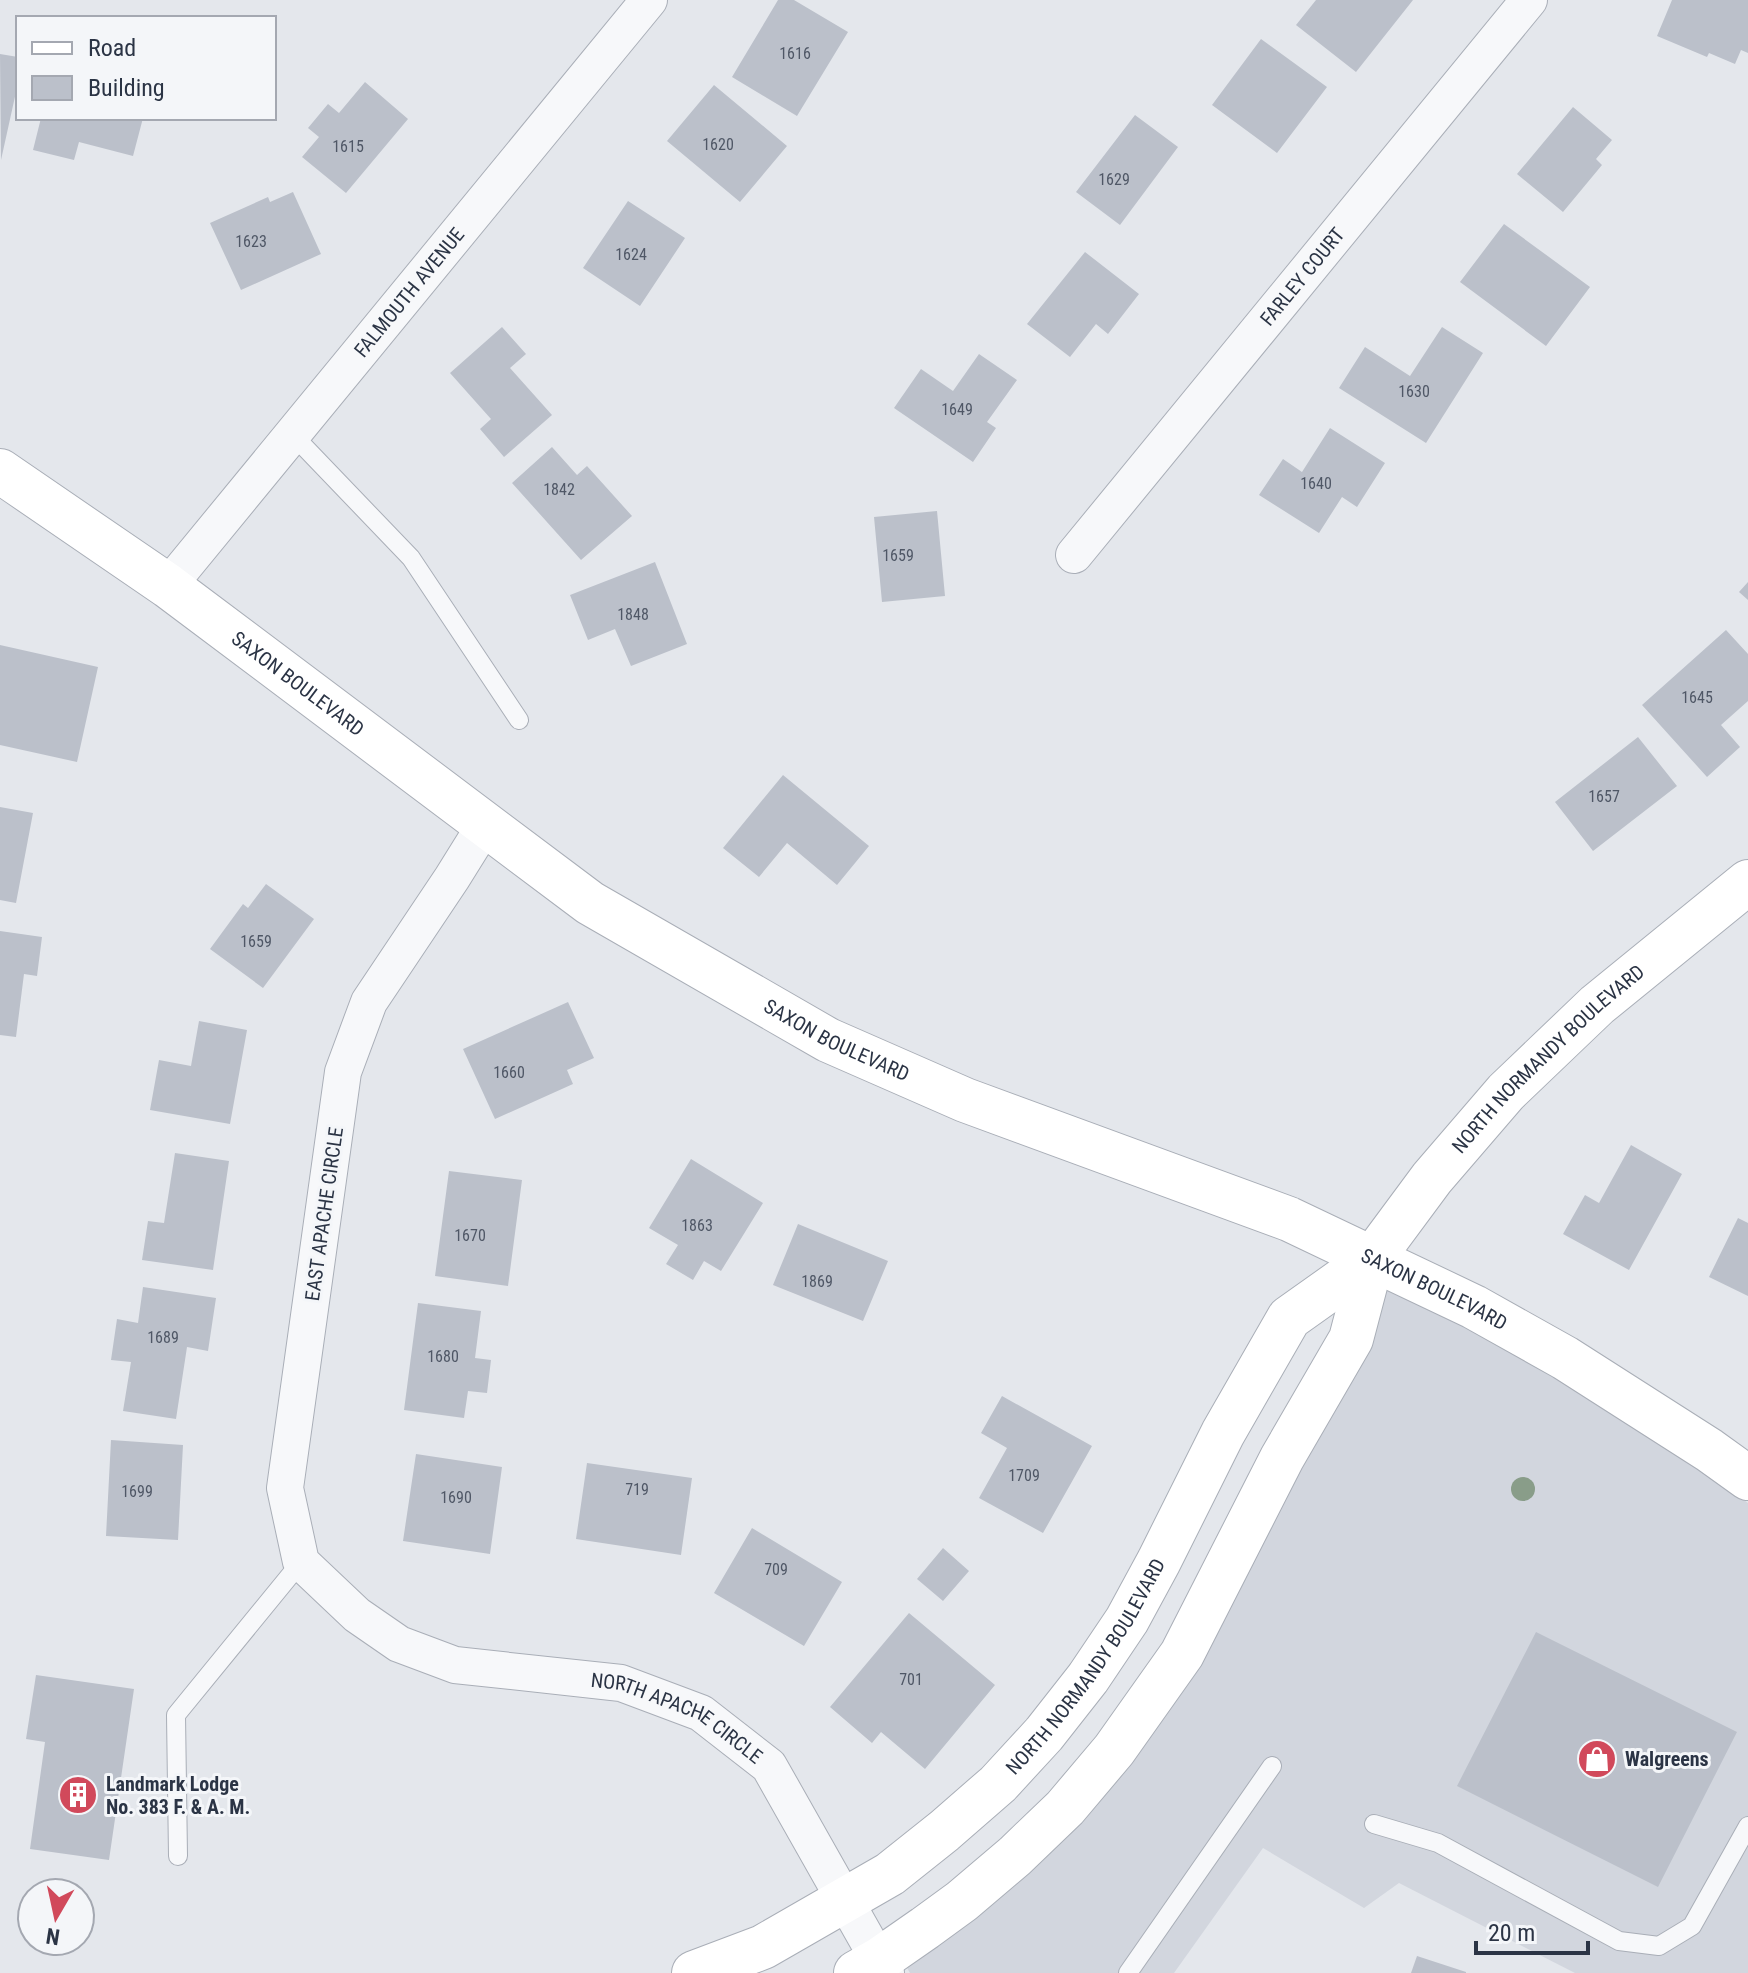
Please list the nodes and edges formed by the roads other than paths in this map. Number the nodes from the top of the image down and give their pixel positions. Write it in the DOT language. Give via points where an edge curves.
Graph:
graph roads {
  1 [pos="649,0"];
  2 [pos="1529,0"];
  3 [pos="292,434"];
  4 [pos="0,471"];
  5 [pos="1074,555"];
  6 [pos="168,586"];
  7 [pos="519,720"];
  8 [pos="485,825"];
  9 [pos="1748,882"];
  10 [pos="1372,1259"];
  11 [pos="1748,1478"];
  12 [pos="301,1562"];
  13 [pos="1272,1766"];
  14 [pos="1374,1824"];
  15 [pos="1748,1826"];
  16 [pos="178,1856"];
  17 [pos="844,1899"];
  18 [pos="874,1969"];
  19 [pos="694,1973"];
  20 [pos="1128,1973"];
  1 -- 3 [label="street, FALMOUTH AVENUE"];
  2 -- 5 [label="street, FARLEY COURT"];
  3 -- 6 [label="street, FALMOUTH AVENUE"];
  3 -- 7 [label="lane" via="411,558"];
  4 -- 6 [label="street, SAXON BOULEVARD"];
  6 -- 8 [label="street, SAXON BOULEVARD"];
  8 -- 10 [label="street, SAXON BOULEVARD" via="590,903 828,1040 965,1100 1289,1219"];
  8 -- 12 [label="street, EAST APACHE CIRCLE" via="369,1002 343,1072 285,1488"];
  9 -- 10 [label="street, NORTH NORMANDY BOULEVARD" via="1597,1005 1506,1092"];
  10 -- 11 [label="street, SAXON BOULEVARD" via="1565,1358"];
  10 -- 17 [label="street, NORTH NORMANDY BOULEVARD" via="1289,1318 1127,1620 1044,1734 944,1831 890,1874"];
  10 -- 18 [label="street, NORTH NORMANDY BOULEVARD" via="1351,1339 1282,1458 1174,1666 1065,1808 1015,1856"];
  12 -- 16 [label="lane" via="176,1715"];
  12 -- 17 [label="street, NORTH APACHE CIRCLE" via="357,1615 399,1644 455,1665 621,1683 701,1713 769,1766"];
  13 -- 20 [label="lane"];
  14 -- 15 [label="lane" via="1438,1843 1619,1941 1659,1946 1692,1926"];
  17 -- 18 [label="street, NORTH APACHE CIRCLE"];
  17 -- 19 [label="street, NORTH NORMANDY BOULEVARD" via="763,1947"];
}
